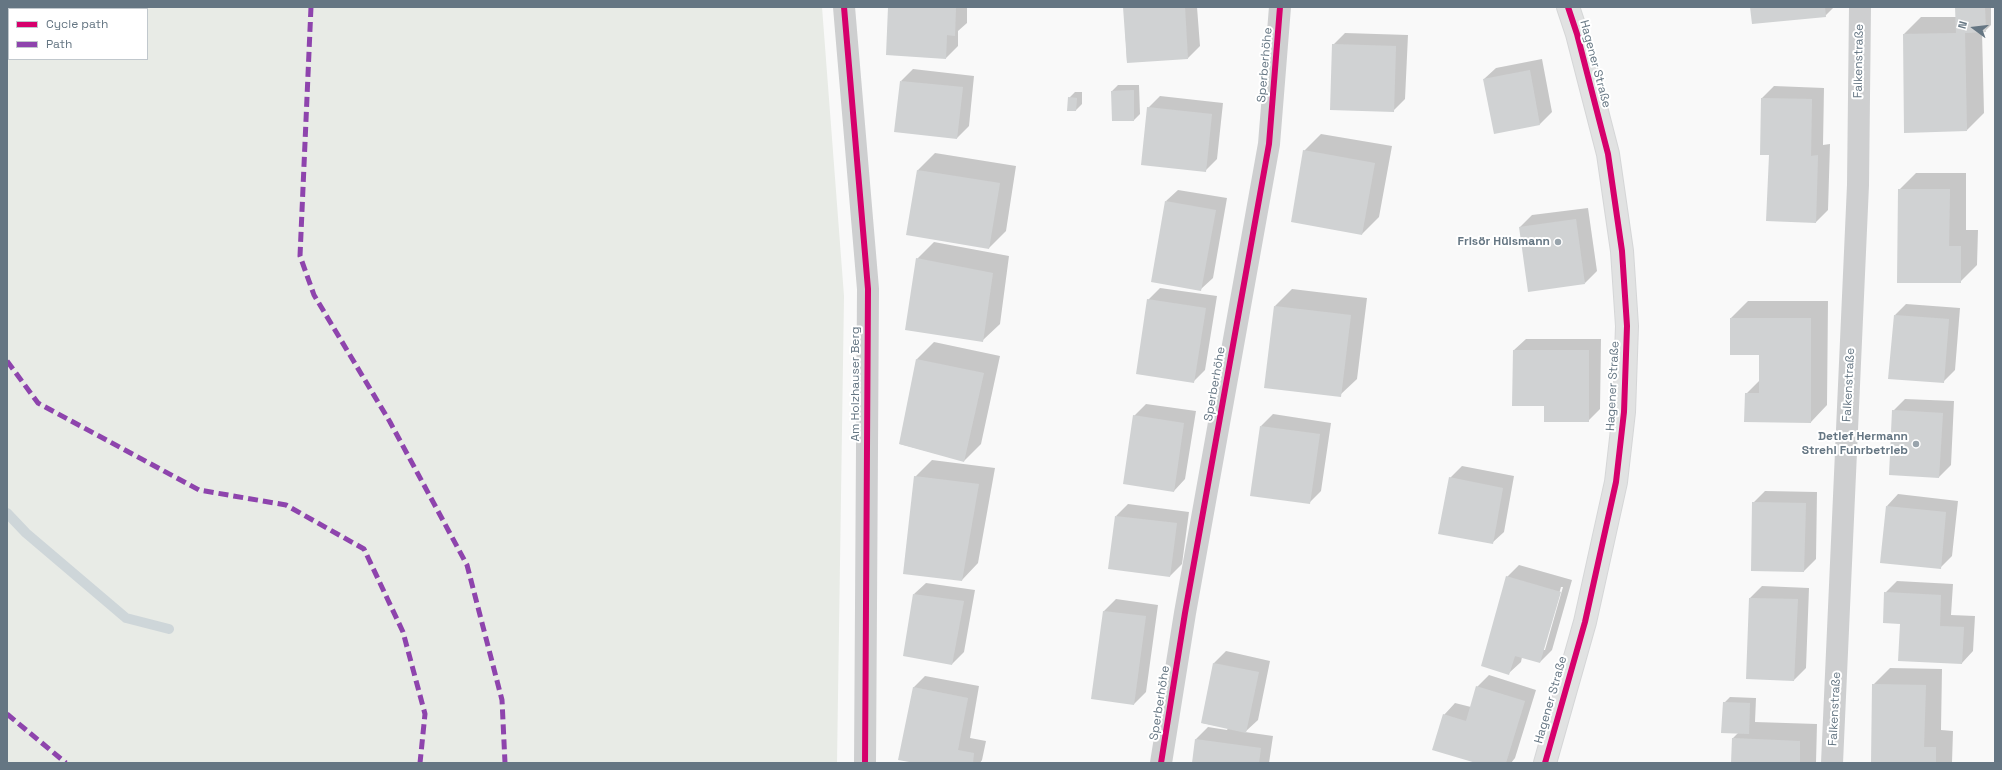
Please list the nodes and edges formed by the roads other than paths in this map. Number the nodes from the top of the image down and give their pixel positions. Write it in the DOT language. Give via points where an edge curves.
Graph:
graph roads {
  1 [pos="844,7"];
  2 [pos="1280,7"];
  3 [pos="1568,7"];
  4 [pos="1860,7"];
  5 [pos="865,763"];
  6 [pos="1161,763"];
  7 [pos="1545,763"];
  8 [pos="1832,763"];
  1 -- 5 [label="street, Am Holzhauser Berg" via="868,289"];
  2 -- 6 [label="street, Sperberhöhe" via="1269,144 1185,613"];
  3 -- 7 [label="main road, Hagener Straße" via="1608,154 1622,251 1627,326 1624,412 1616,482 1585,622"];
  4 -- 8 [label="street, Falkenstraße" via="1858,185"];
}
